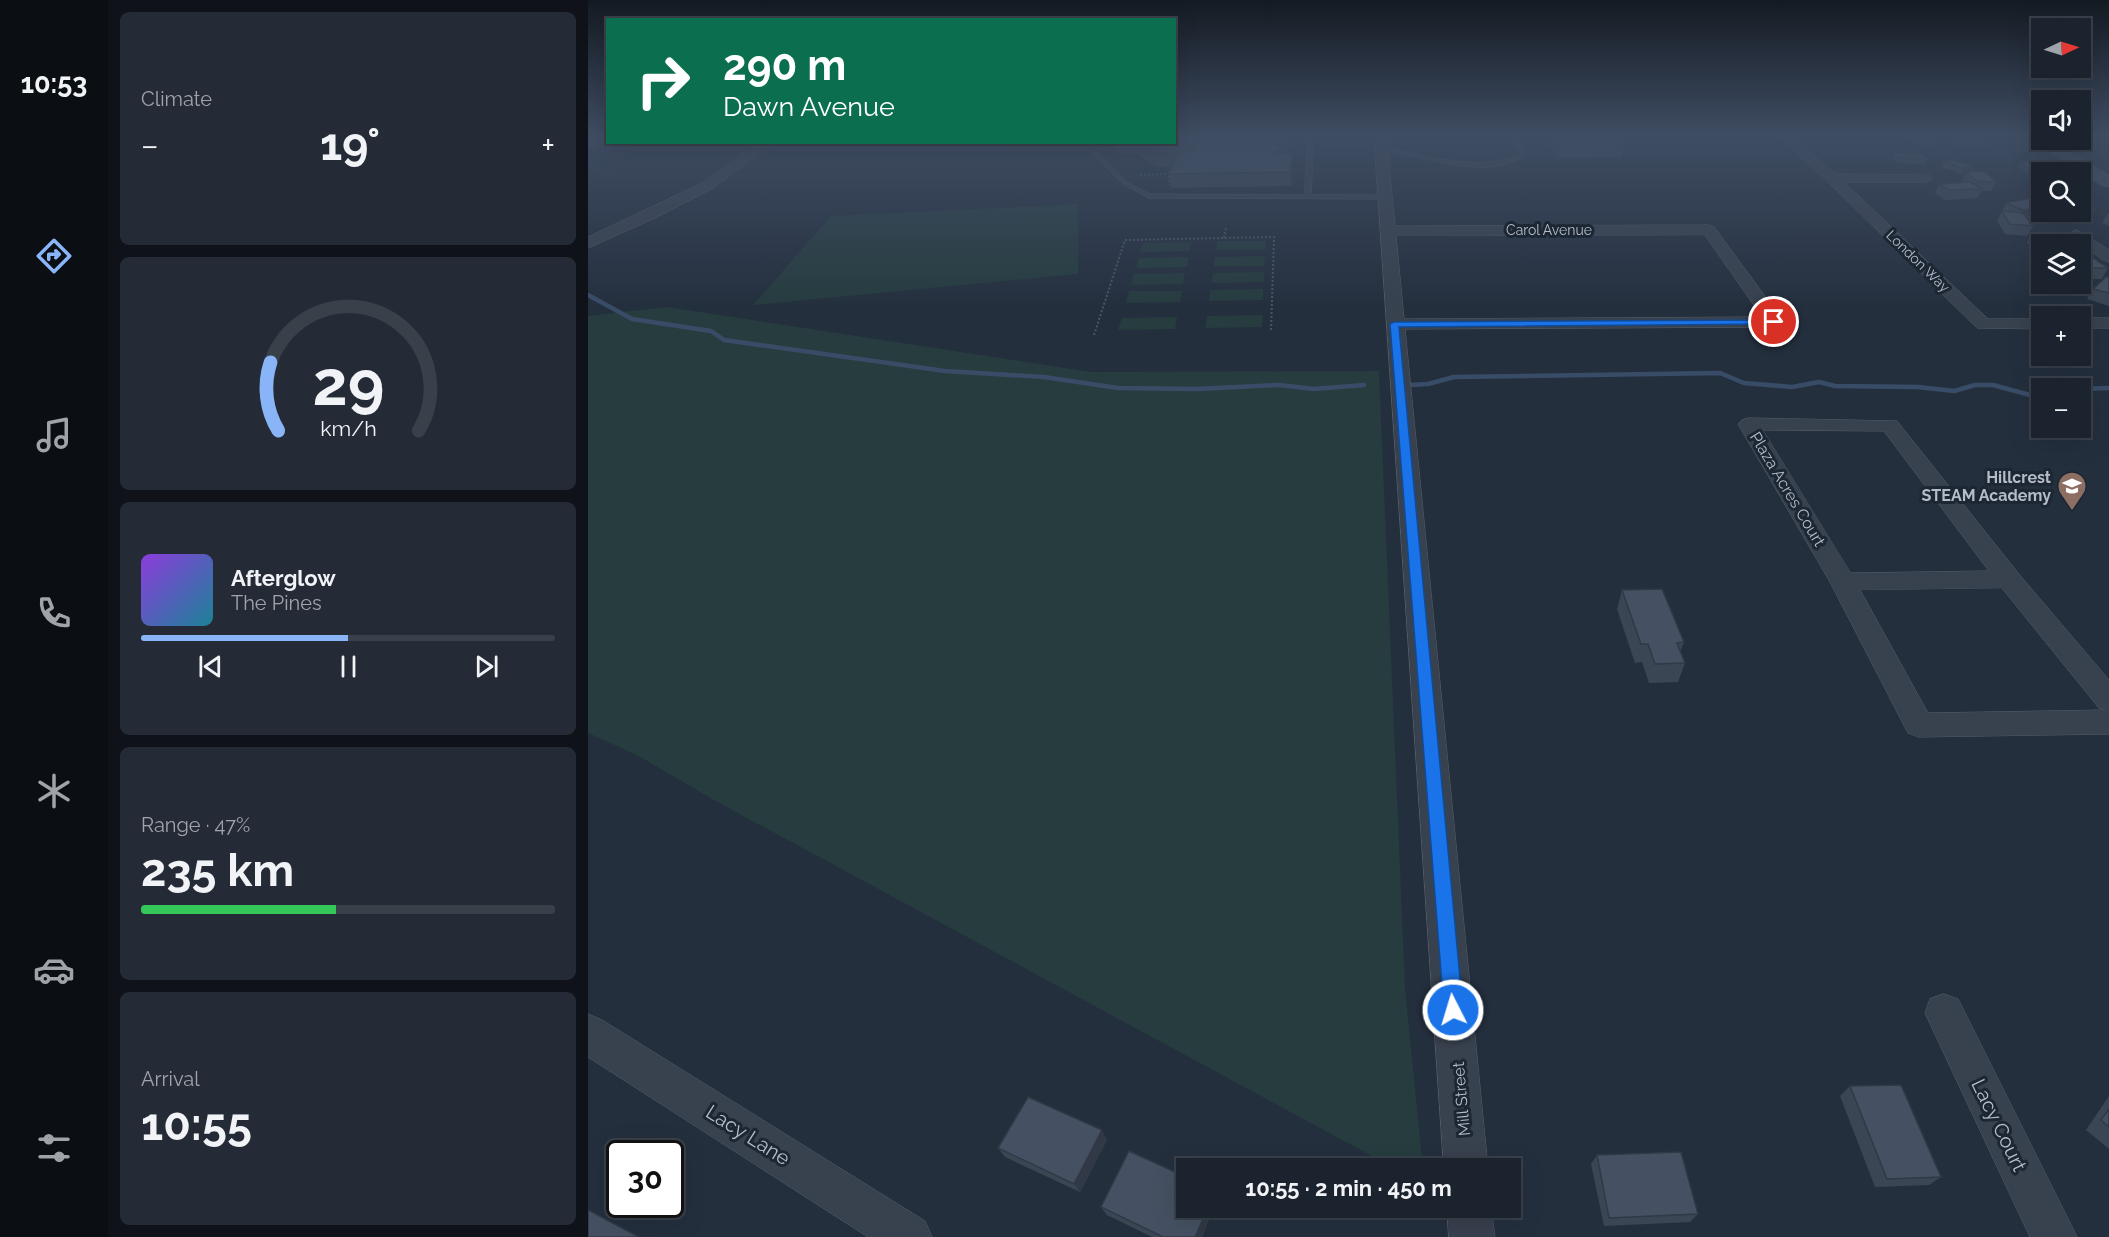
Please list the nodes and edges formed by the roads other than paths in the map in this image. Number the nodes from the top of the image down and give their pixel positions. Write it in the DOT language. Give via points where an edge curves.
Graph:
graph roads {
  1 [pos="695,192"];
  2 [pos="1141,192"];
  3 [pos="1306,192"];
  4 [pos="1384,192"];
  5 [pos="1846,192"];
  6 [pos="1306,197"];
  7 [pos="1385,197"];
  8 [pos="588,228"];
  9 [pos="1389,231"];
  10 [pos="606,235"];
  11 [pos="588,243"];
  12 [pos="2091,244"];
  13 [pos="2109,257"];
  14 [pos="2109,322"];
  15 [pos="2091,323"];
  16 [pos="1394,324"];
  17 [pos="2031,324"];
  18 [pos="2009,579"];
  19 [pos="1843,582"];
  20 [pos="2109,700"];
  21 [pos="2109,722"];
  22 [pos="1944,1013"];
  23 [pos="588,1034"];
  24 [pos="1465,1158"];
  25 [pos="1470,1218"];
  26 [pos="905,1236"];
  27 [pos="1472,1237"];
  28 [pos="2054,1237"];
  1 -- 10 [label="street"];
  2 -- 6 [label="lane" via="1149,196"];
  3 -- 6 [label="lane"];
  4 -- 7 [label="street, Mill Street"];
  5 -- 17 [label="street, London Way" via="1983,324"];
  6 -- 7 [label="lane"];
  7 -- 9 [label="street, Mill Street"];
  8 -- 10 [label="street"];
  9 -- 16 [label="street, Mill Street"];
  9 -- 16 [label="street, Carol Avenue" via="1709,230 1774,322"];
  10 -- 11 [label="street"];
  12 -- 13 [label="street"];
  14 -- 15 [label="street"];
  16 -- 24 [label="street, Mill Street"];
  18 -- 19 [label="street"];
  18 -- 19 [label="street, Plaza Acres Court" via="1890,425 1749,424"];
  18 -- 20 [label="street, Plaza Acres Court"];
  19 -- 21 [label="street, Plaza Acres Court" via="1919,725"];
  22 -- 28 [label="street, Lacy Court"];
  23 -- 26 [label="street, Lacy Lane"];
  25 -- 27 [label="street"];
}
